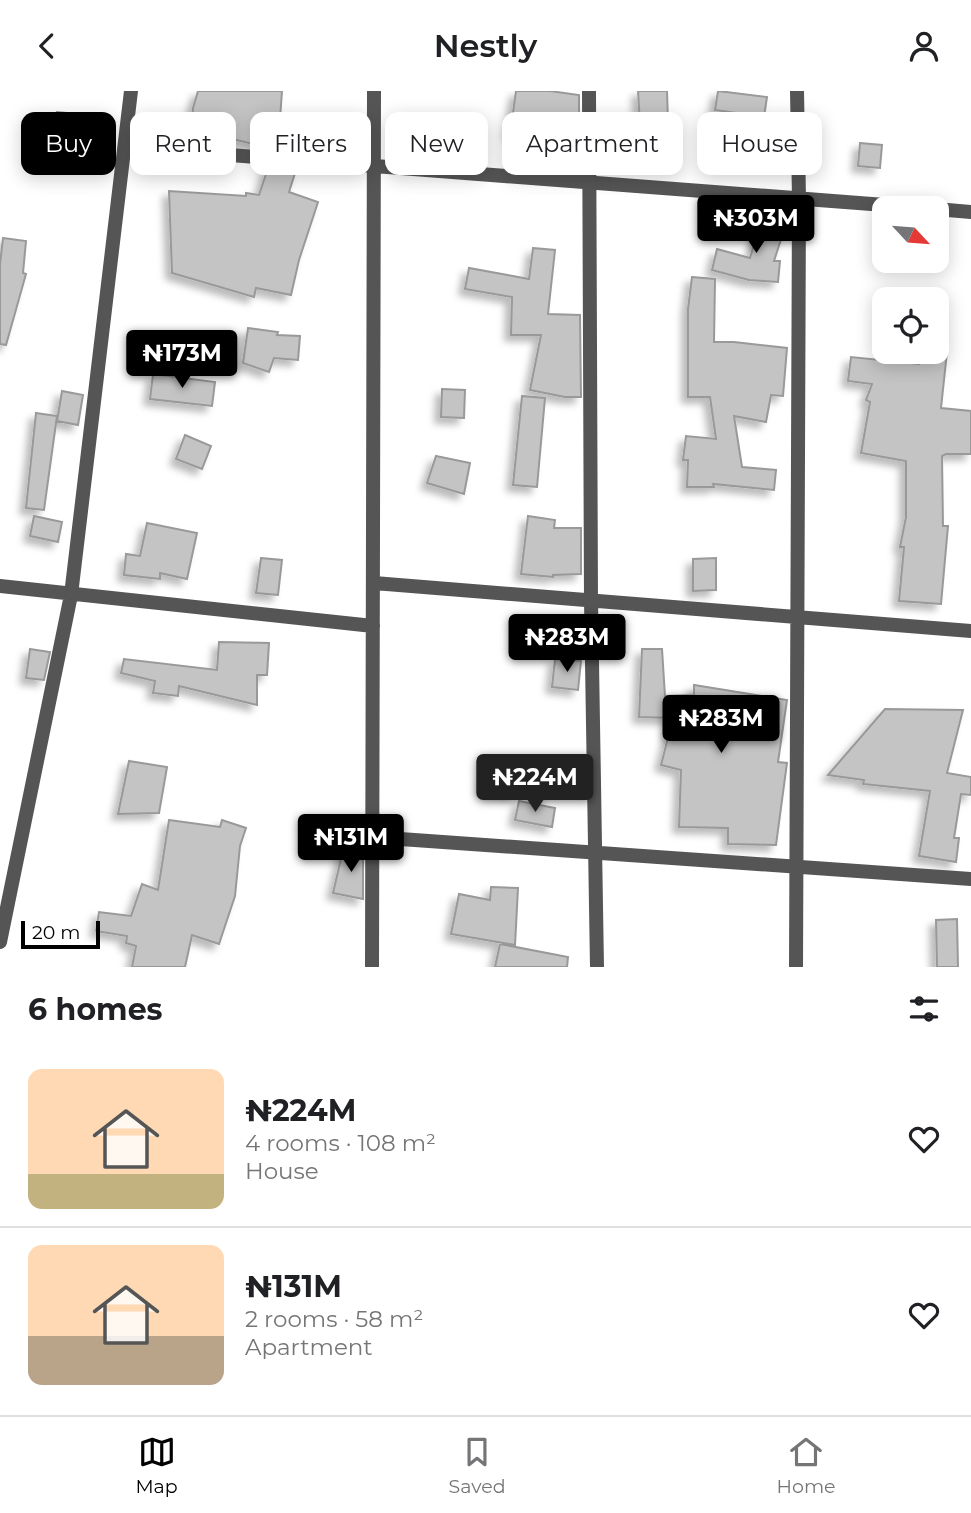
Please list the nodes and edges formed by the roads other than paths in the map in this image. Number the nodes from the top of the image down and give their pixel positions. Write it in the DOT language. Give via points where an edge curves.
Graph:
graph roads {
  1 [pos="131,91"];
  2 [pos="374,91"];
  3 [pos="589,91"];
  4 [pos="797,91"];
  5 [pos="125,148"];
  6 [pos="375,165"];
  7 [pos="591,182"];
  8 [pos="799,198"];
  9 [pos="872,204"];
  10 [pos="949,210"];
  11 [pos="971,212"];
  12 [pos="374,583"];
  13 [pos="0,586"];
  14 [pos="71,595"];
  15 [pos="591,601"];
  16 [pos="798,617"];
  17 [pos="373,627"];
  18 [pos="971,631"];
  19 [pos="373,837"];
  20 [pos="594,853"];
  21 [pos="798,867"];
  22 [pos="971,879"];
  23 [pos="0,942"];
  24 [pos="372,967"];
  25 [pos="597,967"];
  26 [pos="796,967"];
  1 -- 5 [label="street"];
  2 -- 6 [label="street"];
  3 -- 7 [label="street"];
  4 -- 8 [label="street"];
  5 -- 6 [label="street"];
  5 -- 14 [label="street"];
  6 -- 7 [label="street"];
  6 -- 12 [label="street"];
  7 -- 8 [label="street"];
  7 -- 15 [label="street"];
  8 -- 9 [label="street"];
  8 -- 16 [label="street"];
  10 -- 11 [label="street"];
  12 -- 15 [label="street"];
  12 -- 17 [label="street"];
  13 -- 14 [label="street"];
  14 -- 17 [label="street"];
  14 -- 23 [label="street"];
  15 -- 16 [label="street"];
  15 -- 20 [label="street"];
  16 -- 18 [label="street"];
  16 -- 21 [label="street"];
  17 -- 19 [label="street"];
  19 -- 20 [label="street"];
  19 -- 24 [label="street"];
  20 -- 21 [label="street"];
  20 -- 25 [label="street"];
  21 -- 22 [label="street"];
  21 -- 26 [label="street"];
}
